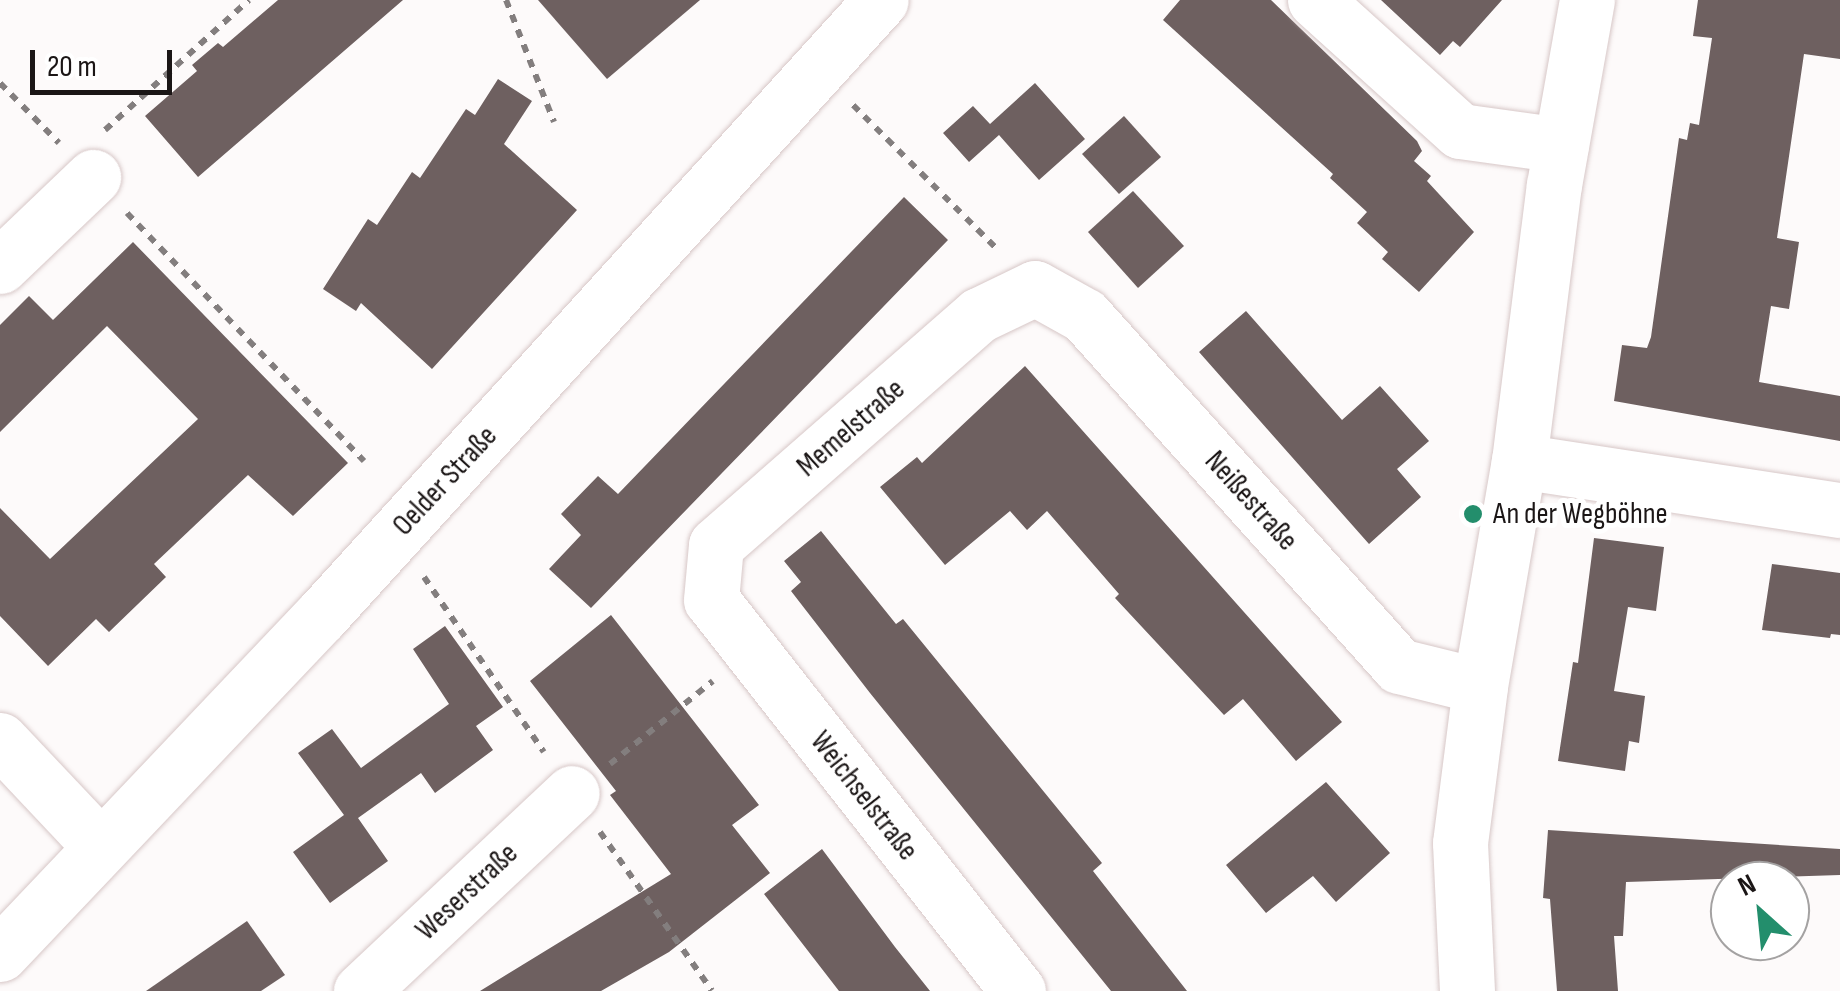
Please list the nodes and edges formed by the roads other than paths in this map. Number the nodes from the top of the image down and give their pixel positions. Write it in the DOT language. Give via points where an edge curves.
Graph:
graph roads {
  1 [pos="881,0"];
  2 [pos="1315,0"];
  3 [pos="1587,0"];
  4 [pos="1561,146"];
  5 [pos="84,167"];
  6 [pos="0,266"];
  7 [pos="1036,288"];
  8 [pos="1519,461"];
  9 [pos="1840,510"];
  10 [pos="710,600"];
  11 [pos="1480,686"];
  12 [pos="0,740"];
  13 [pos="572,793"];
  14 [pos="101,848"];
  15 [pos="0,954"];
  16 [pos="362,991"];
  17 [pos="1018,991"];
  18 [pos="1468,991"];
  1 -- 14 [label="street, Oelder Straße"];
  2 -- 4 [label="street" via="1460,131"];
  3 -- 4 [label="street"];
  4 -- 8 [label="street"];
  5 -- 6 [label="street"];
  7 -- 10 [label="street, Memelstraße" via="979,316 716,545"];
  7 -- 11 [label="street, Neißestraße" via="1085,316 1400,666"];
  8 -- 9 [label="street"];
  8 -- 11 [label="street"];
  10 -- 17 [label="street, Weichselstraße"];
  11 -- 18 [label="street" via="1460,843"];
  12 -- 14 [label="street"];
  13 -- 16 [label="street, Weserstraße"];
  14 -- 15 [label="street, Oelder Straße"];
}
